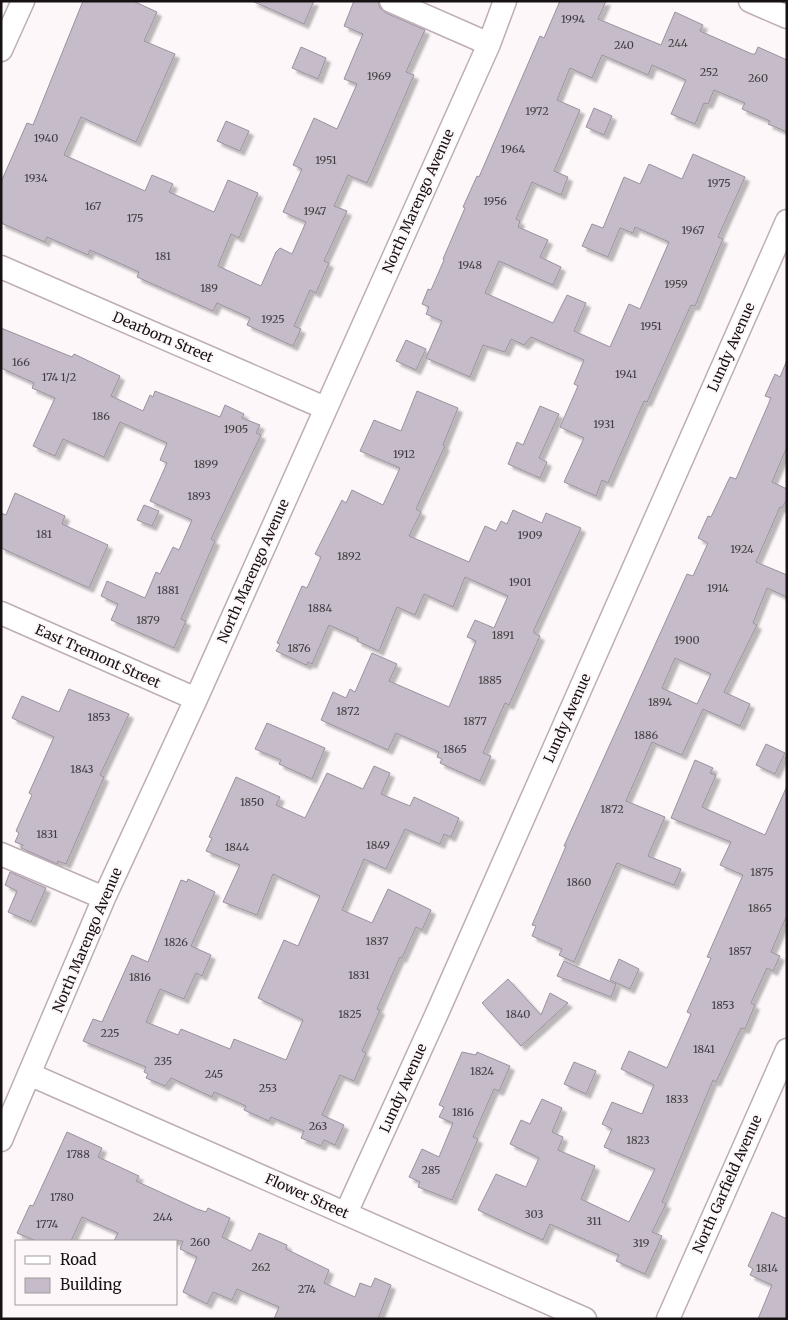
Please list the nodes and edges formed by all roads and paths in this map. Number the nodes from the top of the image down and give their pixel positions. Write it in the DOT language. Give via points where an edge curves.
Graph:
graph roads {
  1 [pos="23,1"];
  2 [pos="391,1"];
  3 [pos="505,1"];
  4 [pos="750,1"];
  5 [pos="787,17"];
  6 [pos="489,44"];
  7 [pos="1,50"];
  8 [pos="787,221"];
  9 [pos="1,267"];
  10 [pos="325,408"];
  11 [pos="1,613"];
  12 [pos="196,699"];
  13 [pos="1,854"];
  14 [pos="104,898"];
  15 [pos="787,1050"];
  16 [pos="29,1074"];
  17 [pos="1,1140"];
  18 [pos="346,1213"];
  19 [pos="585,1319"];
  20 [pos="668,1319"];
  1 -- 7 [label="street"];
  2 -- 6 [label="street"];
  3 -- 6 [label="street, North Marengo Avenue"];
  4 -- 5 [label="street"];
  6 -- 10 [label="street, North Marengo Avenue"];
  8 -- 18 [label="street, Lundy Avenue"];
  9 -- 10 [label="street, Dearborn Street"];
  10 -- 12 [label="street, North Marengo Avenue"];
  11 -- 12 [label="street, East Tremont Street"];
  12 -- 14 [label="street, North Marengo Avenue"];
  13 -- 14 [label="street"];
  14 -- 16 [label="street, North Marengo Avenue"];
  15 -- 20 [label="street, North Garfield Avenue"];
  16 -- 17 [label="street, North Marengo Avenue"];
  16 -- 18 [label="street, Flower Street"];
  18 -- 19 [label="street, Flower Street"];
}
